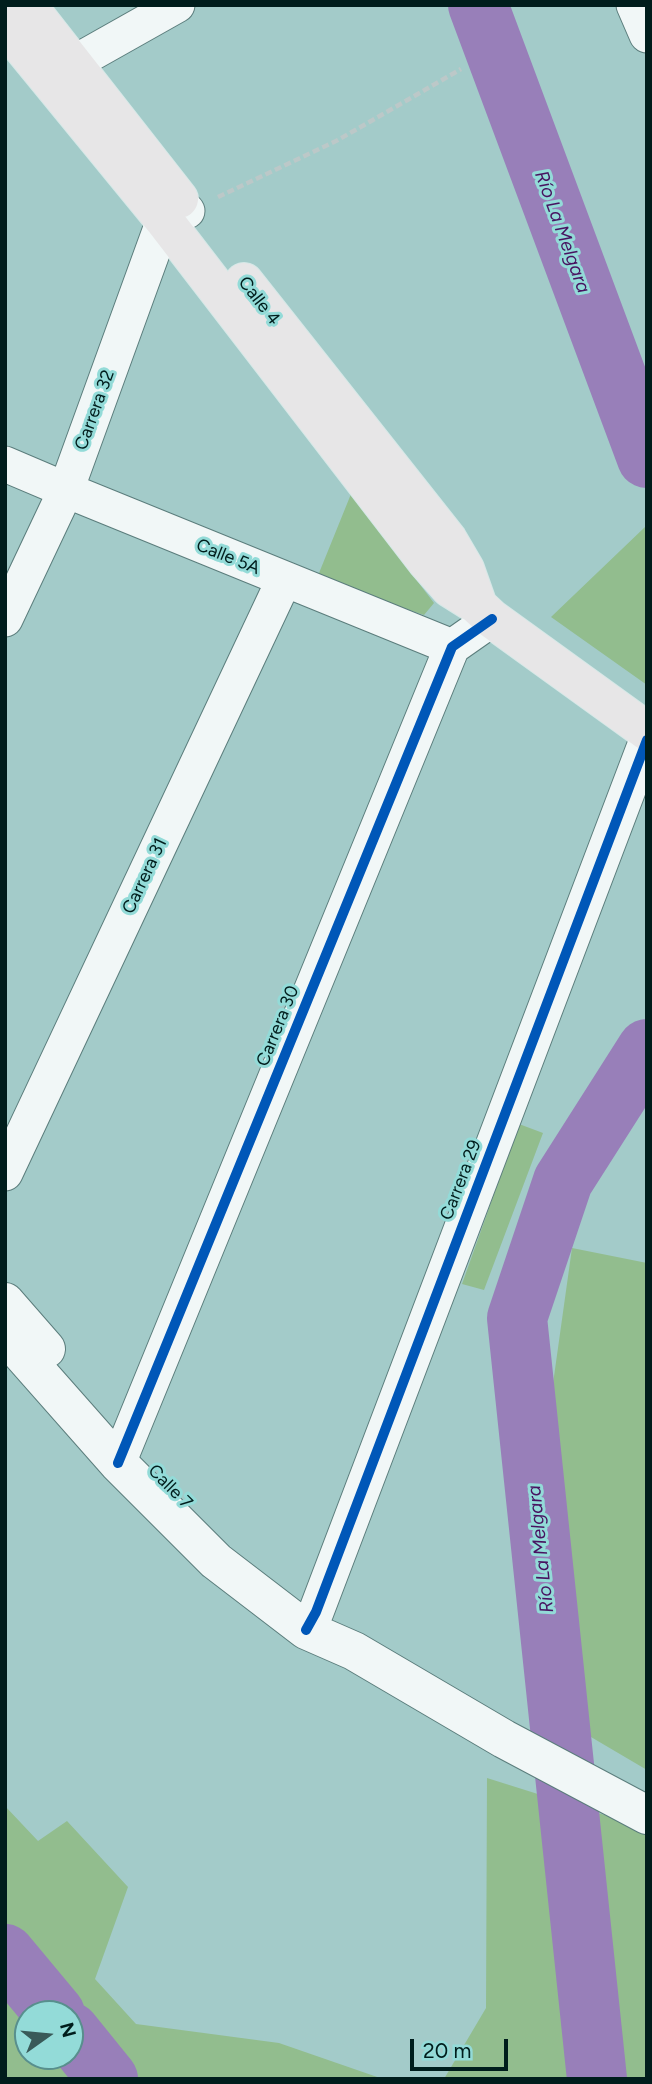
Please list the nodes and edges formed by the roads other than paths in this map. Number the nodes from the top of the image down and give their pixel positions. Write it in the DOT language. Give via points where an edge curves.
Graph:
graph roads {
  1 [pos="27,5"];
  2 [pos="177,5"];
  3 [pos="5,26"];
  4 [pos="74,63"];
  5 [pos="176,215"];
  6 [pos="5,464"];
  7 [pos="66,491"];
  8 [pos="284,579"];
  9 [pos="485,612"];
  10 [pos="5,619"];
  11 [pos="452,647"];
  12 [pos="647,731"];
  13 [pos="647,740"];
  14 [pos="5,1172"];
  15 [pos="5,1302"];
  16 [pos="5,1335"];
  17 [pos="122,1453"];
  18 [pos="311,1621"];
  19 [pos="631,1806"];
  1 -- 4 [label="main road, Calle 4"];
  2 -- 4 [label="street"];
  3 -- 5 [label="main road, Calle 4"];
  4 -- 5 [label="main road, Calle 4"];
  5 -- 7 [label="street, Carrera 32"];
  5 -- 9 [label="main road, Calle 4" via="427,562 450,588"];
  6 -- 7 [label="street, Calle 5A"];
  7 -- 8 [label="street, Calle 5A"];
  7 -- 10 [label="street, Carrera 32"];
  8 -- 11 [label="street, Calle 5A"];
  8 -- 14 [label="street, Carrera 31"];
  9 -- 11 [label="street"];
  9 -- 12 [label="main road, Calle 4"];
  11 -- 17 [label="street, Carrera 30"];
  13 -- 18 [label="street, Carrera 29"];
  15 -- 17 [label="street, Calle 7"];
  16 -- 17 [label="street, Calle 7"];
  17 -- 18 [label="street, Calle 7" via="216,1561"];
  18 -- 19 [label="street, Calle 7" via="504,1739"];
}
